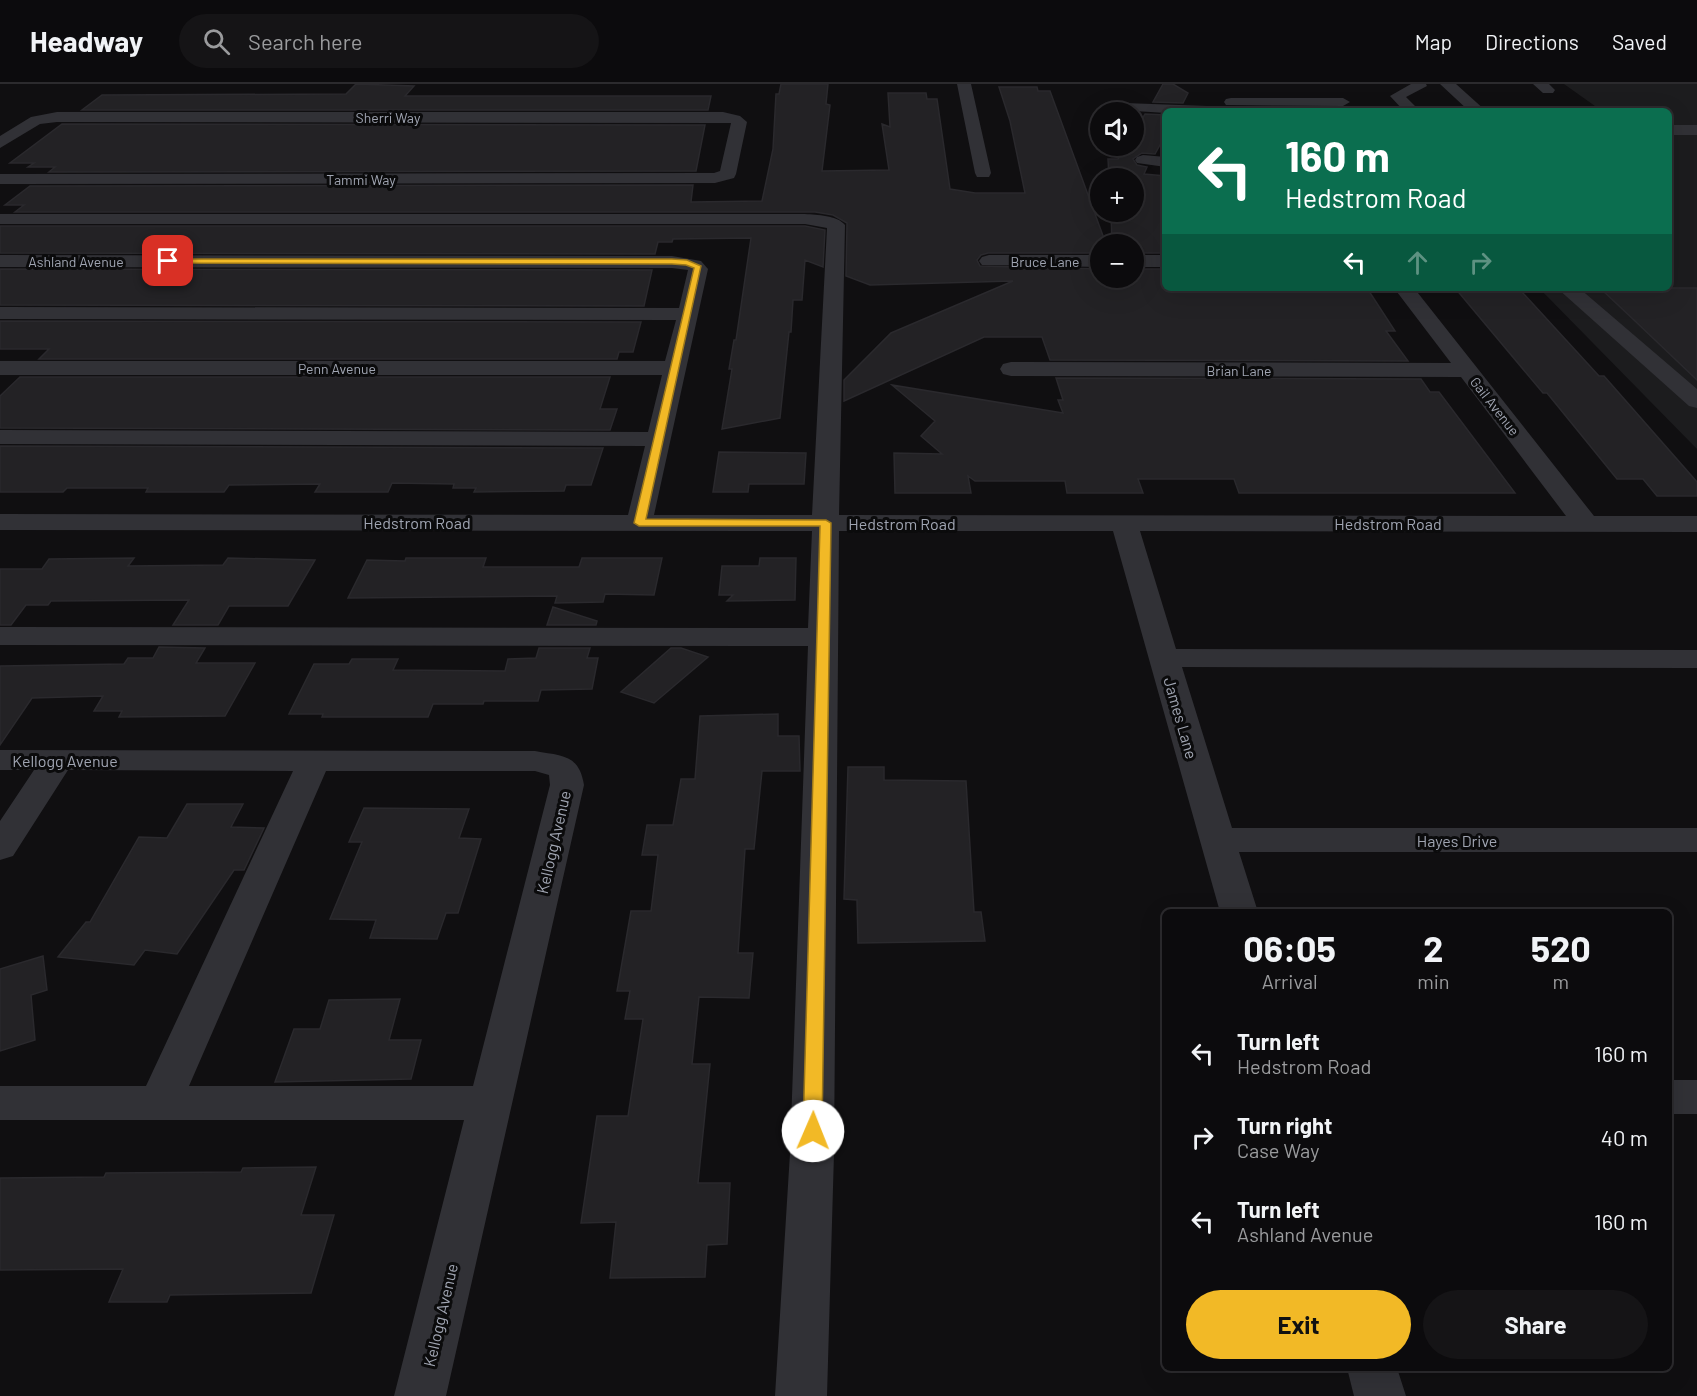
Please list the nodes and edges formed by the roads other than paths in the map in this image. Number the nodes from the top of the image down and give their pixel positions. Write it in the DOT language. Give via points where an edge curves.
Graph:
graph roads {
  1 [pos="963,84"];
  2 [pos="1237,84"];
  3 [pos="1418,84"];
  4 [pos="1447,84"];
  5 [pos="1343,102"];
  6 [pos="1229,106"];
  7 [pos="1144,108"];
  8 [pos="1409,108"];
  9 [pos="1475,108"];
  10 [pos="1162,109"];
  11 [pos="1672,130"];
  12 [pos="1697,130"];
  13 [pos="0,143"];
  14 [pos="1143,160"];
  15 [pos="1162,162"];
  16 [pos="983,173"];
  17 [pos="721,177"];
  18 [pos="0,179"];
  19 [pos="0,219"];
  20 [pos="0,261"];
  21 [pos="989,261"];
  22 [pos="1090,261"];
  23 [pos="1144,261"];
  24 [pos="1162,261"];
  25 [pos="1406,291"];
  26 [pos="1570,291"];
  27 [pos="0,313"];
  28 [pos="688,314"];
  29 [pos="0,368"];
  30 [pos="675,368"];
  31 [pos="1011,369"];
  32 [pos="1467,370"];
  33 [pos="1697,402"];
  34 [pos="0,437"];
  35 [pos="659,439"];
  36 [pos="0,522"];
  37 [pos="639,523"];
  38 [pos="826,523"];
  39 [pos="1124,523"];
  40 [pos="1586,524"];
  41 [pos="1697,524"];
  42 [pos="0,636"];
  43 [pos="823,637"];
  44 [pos="1164,658"];
  45 [pos="1697,659"];
  46 [pos="0,760"];
  47 [pos="58,760"];
  48 [pos="314,761"];
  49 [pos="1218,840"];
  50 [pos="1697,840"];
  51 [pos="0,848"];
  52 [pos="1238,909"];
  53 [pos="1672,1096"];
  54 [pos="1697,1096"];
  55 [pos="0,1103"];
  56 [pos="160,1103"];
  57 [pos="490,1103"];
  58 [pos="1373,1371"];
  59 [pos="420,1396"];
  60 [pos="801,1396"];
  61 [pos="1380,1396"];
  1 -- 16 [label="street"];
  2 -- 6 [label="street"];
  3 -- 8 [label="street" via="1397,96"];
  4 -- 9 [label="street"];
  5 -- 6 [label="street"];
  7 -- 10 [label="street"];
  11 -- 12 [label="street"];
  13 -- 17 [label="street, Sherri Way" via="42,119 735,118 739,123 728,174"];
  14 -- 15 [label="street"];
  17 -- 18 [label="street, Tammi Way"];
  19 -- 38 [label="street" via="823,220 836,225"];
  20 -- 28 [label="street, Ashland Avenue" via="691,263 698,269"];
  21 -- 22 [label="street, Bruce Lane"];
  23 -- 24 [label="street"];
  25 -- 32 [label="street, Gail Avenue"];
  26 -- 33 [label="street"];
  27 -- 28 [label="street"];
  28 -- 30 [label="street"];
  29 -- 30 [label="street, Penn Avenue"];
  30 -- 35 [label="street"];
  31 -- 32 [label="street, Brian Lane"];
  32 -- 40 [label="street, Gail Avenue"];
  34 -- 35 [label="street"];
  35 -- 37 [label="street"];
  36 -- 37 [label="street, Hedstrom Road"];
  37 -- 38 [label="street, Hedstrom Road"];
  38 -- 39 [label="street, Hedstrom Road"];
  38 -- 43 [label="street"];
  39 -- 40 [label="street, Hedstrom Road"];
  39 -- 44 [label="street, James Lane"];
  40 -- 41 [label="street, Hedstrom Road"];
  42 -- 43 [label="street"];
  43 -- 60 [label="street" via="812,1153"];
  44 -- 45 [label="street"];
  44 -- 49 [label="street, James Lane"];
  46 -- 47 [label="street, Kellogg Avenue"];
  47 -- 48 [label="street, Kellogg Avenue"];
  47 -- 51 [label="street"];
  48 -- 56 [label="street"];
  48 -- 57 [label="street, Kellogg Avenue" via="535,761 565,771 567,785"];
  49 -- 50 [label="street, Hayes Drive"];
  49 -- 52 [label="street, James Lane"];
  53 -- 54 [label="street"];
  55 -- 56 [label="street"];
  56 -- 57 [label="street"];
  57 -- 59 [label="street, Kellogg Avenue"];
  58 -- 61 [label="street"];
}
